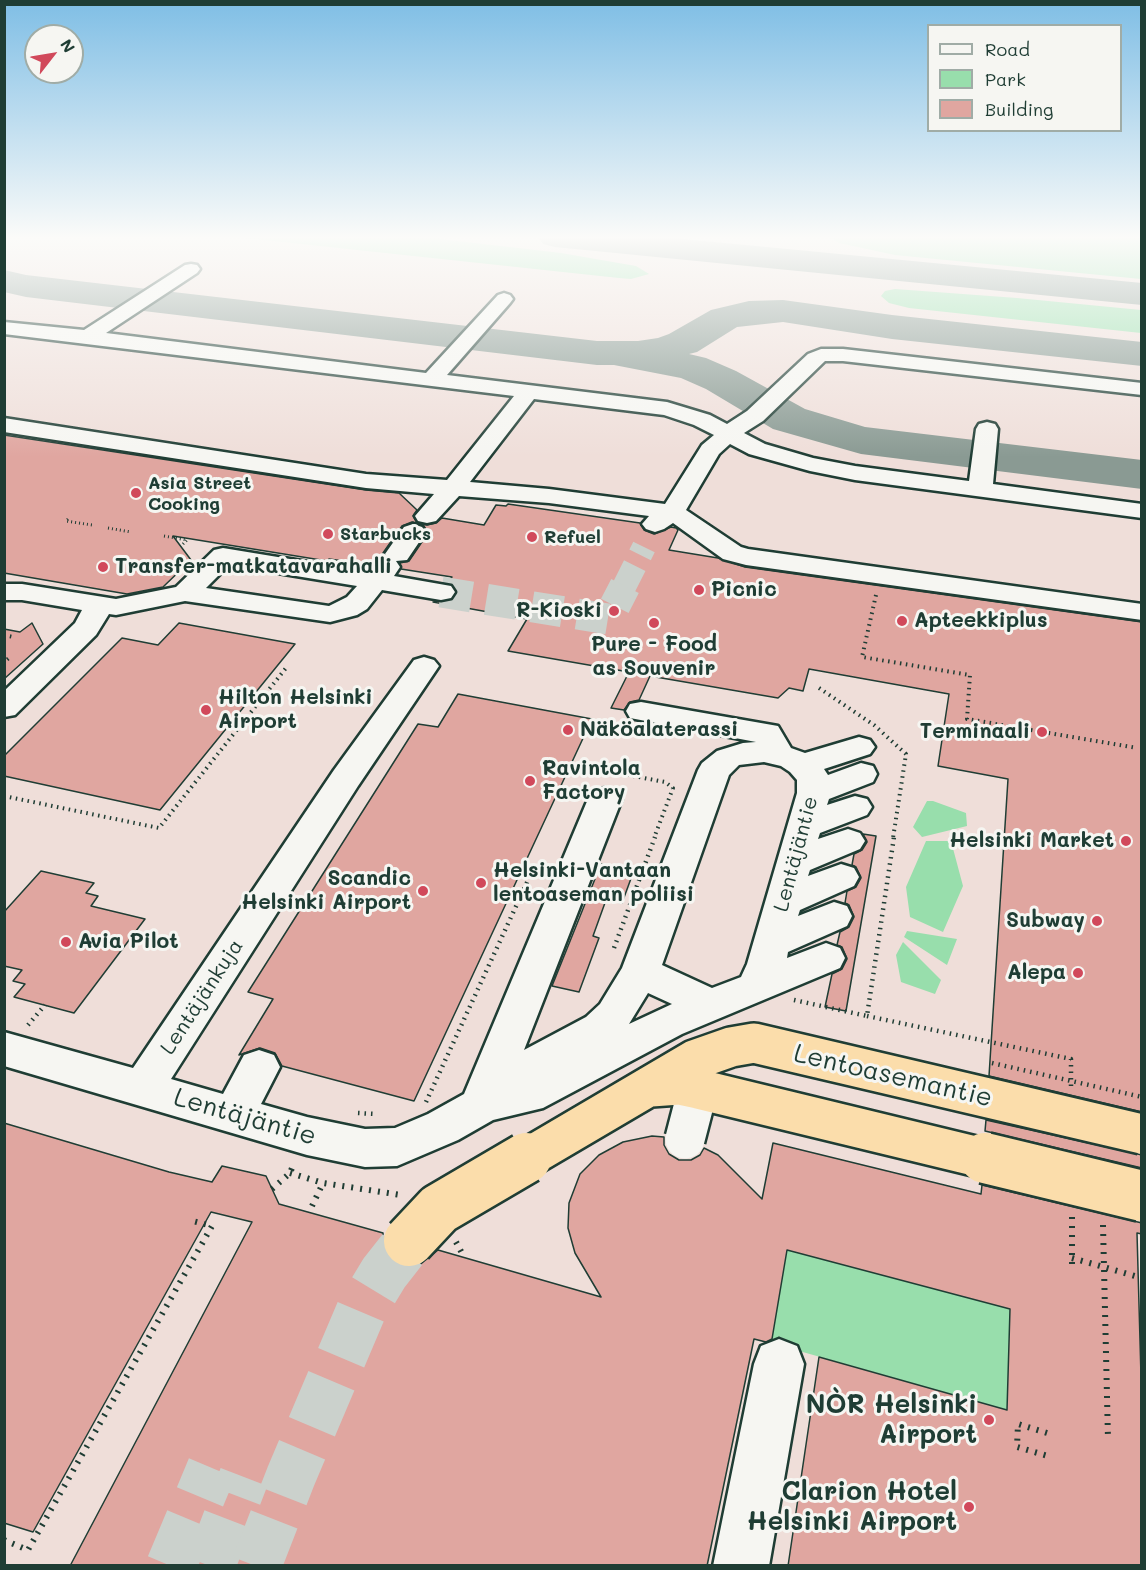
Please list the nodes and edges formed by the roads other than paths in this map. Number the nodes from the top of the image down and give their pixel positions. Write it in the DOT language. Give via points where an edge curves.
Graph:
graph roads {
  1 [pos="128,310"];
  2 [pos="494,310"];
  3 [pos="4,328"];
  4 [pos="87,337"];
  5 [pos="430,380"];
  6 [pos="1142,389"];
  7 [pos="528,392"];
  8 [pos="4,425"];
  9 [pos="987,429"];
  10 [pos="728,434"];
  11 [pos="454,487"];
  12 [pos="980,490"];
  13 [pos="1142,511"];
  14 [pos="655,529"];
  15 [pos="388,567"];
  16 [pos="4,592"];
  17 [pos="441,592"];
  18 [pos="185,593"];
  19 [pos="96,606"];
  20 [pos="1142,612"];
  21 [pos="424,666"];
  22 [pos="4,708"];
  23 [pos="744,777"];
  24 [pos="604,799"];
  25 [pos="847,845"];
  26 [pos="626,964"];
  27 [pos="710,1005"];
  28 [pos="16,1037"];
  29 [pos="260,1067"];
  30 [pos="696,1075"];
  31 [pos="142,1089"];
  32 [pos="482,1105"];
  33 [pos="234,1114"];
  34 [pos="1142,1134"];
  35 [pos="685,1139"];
  36 [pos="1142,1196"];
  37 [pos="409,1241"];
  38 [pos="779,1364"];
  39 [pos="741,1566"];
  1 -- 4 [label="street"];
  2 -- 5 [label="street"];
  3 -- 4 [label="street"];
  4 -- 5 [label="street"];
  5 -- 7 [label="street"];
  6 -- 10 [label="street" via="821,355 755,416"];
  7 -- 10 [label="street" via="667,410 702,420"];
  7 -- 11 [label="street"];
  8 -- 11 [label="street" via="366,481"];
  9 -- 12 [label="street"];
  10 -- 12 [label="street" via="757,449 810,464"];
  10 -- 14 [label="street" via="710,450"];
  11 -- 14 [label="street" via="549,496"];
  11 -- 15 [label="street"];
  12 -- 13 [label="street"];
  14 -- 20 [label="street" via="690,522 732,553 746,557"];
  15 -- 17 [label="street"];
  15 -- 18 [label="street" via="223,556"];
  15 -- 18 [label="street" via="357,603 330,614"];
  16 -- 19 [label="street"];
  18 -- 19 [label="street" via="116,607"];
  19 -- 22 [label="street" via="86,629"];
  21 -- 31 [label="street, Lentäjänkuja"];
  23 -- 25 [label="street"];
  23 -- 25 [label="street"];
  23 -- 25 [label="street"];
  23 -- 25 [label="street"];
  23 -- 25 [label="street"];
  23 -- 26 [label="street, Lentäjäntie" via="764,752 728,758 714,770"];
  23 -- 27 [label="street, Lentäjäntie"];
  24 -- 32 [label="street"];
  26 -- 27 [label="street"];
  26 -- 32 [label="street, Lentäjäntie" via="625,1000 614,1015 600,1028 511,1077"];
  27 -- 32 [label="street, Lentäjäntie" via="528,1095"];
  28 -- 31 [label="street, Lentäjäntie"];
  29 -- 33 [label="street"];
  30 -- 34 [label="main road, Lentoasemantie, bridge" via="731,1047 754,1043"];
  30 -- 35 [label="street, bridge"];
  30 -- 36 [label="main road, Lentoasemantie, bridge"];
  30 -- 37 [label="main road, Lentoasemantie, bridge" via="678,1085 651,1087 439,1209"];
  31 -- 33 [label="street, Lentäjäntie"];
  32 -- 33 [label="street, Lentäjäntie" via="397,1147 365,1148"];
  38 -- 39 [label="street"];
}
